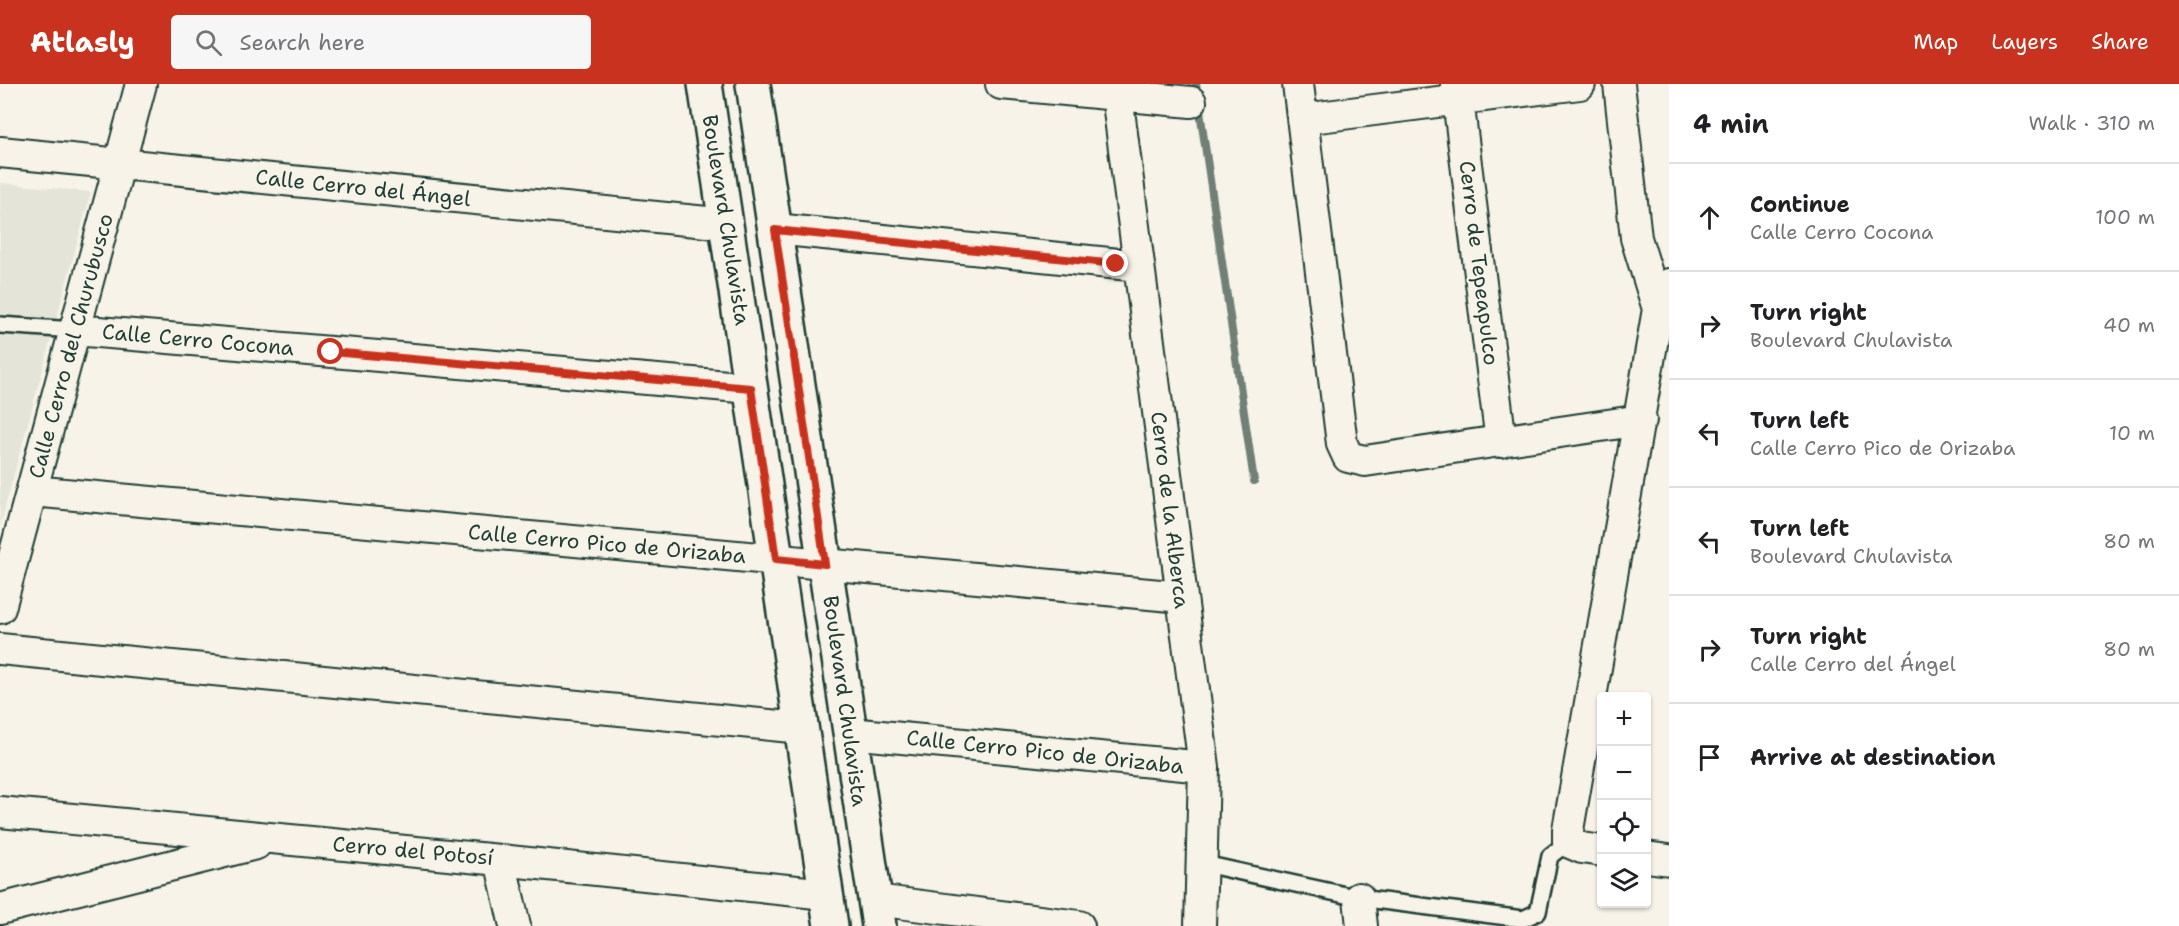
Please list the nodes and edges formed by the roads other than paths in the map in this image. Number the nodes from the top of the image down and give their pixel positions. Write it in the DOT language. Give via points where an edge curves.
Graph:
graph roads {
  1 [pos="141,84"];
  2 [pos="705,84"];
  3 [pos="753,84"];
  4 [pos="1001,84"];
  5 [pos="1298,84"];
  6 [pos="1580,84"];
  7 [pos="1619,84"];
  8 [pos="1458,92"];
  9 [pos="1117,95"];
  10 [pos="1191,102"];
  11 [pos="1303,119"];
  12 [pos="0,152"];
  13 [pos="120,164"];
  14 [pos="727,224"];
  15 [pos="775,230"];
  16 [pos="1139,266"];
  17 [pos="1666,301"];
  18 [pos="0,325"];
  19 [pos="75,330"];
  20 [pos="751,388"];
  21 [pos="1641,420"];
  22 [pos="1501,442"];
  23 [pos="32,491"];
  24 [pos="776,559"];
  25 [pos="825,564"];
  26 [pos="1182,597"];
  27 [pos="0,608"];
  28 [pos="0,649"];
  29 [pos="801,728"];
  30 [pos="850,733"];
  31 [pos="1204,767"];
  32 [pos="0,812"];
  33 [pos="279,838"];
  34 [pos="1568,842"];
  35 [pos="1597,850"];
  36 [pos="1651,858"];
  37 [pos="500,860"];
  38 [pos="1669,860"];
  39 [pos="1200,863"];
  40 [pos="826,894"];
  41 [pos="0,909"];
  42 [pos="1360,912"];
  43 [pos="877,913"];
  44 [pos="515,926"];
  45 [pos="831,926"];
  46 [pos="1079,926"];
  47 [pos="1200,926"];
  1 -- 13 [label="street, Calle Cerro del Churubusco"];
  2 -- 14 [label="main road, Boulevard Chulavista"];
  3 -- 15 [label="main road, Boulevard Chulavista"];
  4 -- 9 [label="street"];
  5 -- 11 [label="street"];
  6 -- 8 [label="street"];
  7 -- 17 [label="street" via="1636,238"];
  8 -- 11 [label="street"];
  8 -- 22 [label="street, Cerro de Tepeapulco"];
  9 -- 10 [label="street"];
  9 -- 16 [label="street, Cerro de la Alberca"];
  11 -- 22 [label="street" via="1342,444 1348,457 1365,461"];
  12 -- 13 [label="street, Calle Cerro del Ángel"];
  13 -- 14 [label="street, Calle Cerro del Ángel"];
  13 -- 19 [label="street, Calle Cerro del Churubusco"];
  14 -- 20 [label="main road, Boulevard Chulavista"];
  15 -- 16 [label="street"];
  15 -- 25 [label="main road, Boulevard Chulavista"];
  16 -- 26 [label="street, Cerro de la Alberca"];
  17 -- 21 [label="street"];
  18 -- 19 [label="lane"];
  19 -- 20 [label="street, Calle Cerro Cocona"];
  19 -- 23 [label="street, Calle Cerro del Churubusco"];
  20 -- 24 [label="main road, Boulevard Chulavista"];
  21 -- 22 [label="street"];
  21 -- 34 [label="street"];
  23 -- 24 [label="street, Calle Cerro Pico de Orizaba"];
  23 -- 27 [label="street, Calle Cerro del Churubusco"];
  24 -- 25 [label="street, Calle Cerro Pico de Orizaba"];
  24 -- 29 [label="main road, Boulevard Chulavista"];
  25 -- 26 [label="street, Calle Cerro Pico de Orizaba"];
  25 -- 30 [label="main road, Boulevard Chulavista"];
  26 -- 31 [label="street, Cerro de la Alberca"];
  28 -- 29 [label="street"];
  29 -- 40 [label="main road, Boulevard Chulavista"];
  30 -- 31 [label="street, Calle Cerro Pico de Orizaba"];
  30 -- 43 [label="main road, Boulevard Chulavista"];
  31 -- 39 [label="street, Cerro de la Alberca"];
  32 -- 33 [label="street, Cerro del Potosí"];
  33 -- 37 [label="street, Cerro del Potosí"];
  33 -- 41 [label="street"];
  34 -- 35 [label="street"];
  34 -- 42 [label="lane" via="1550,856 1538,912 1523,919"];
  36 -- 38 [label="street"];
  37 -- 40 [label="street, Cerro del Potosí"];
  37 -- 44 [label="street"];
  39 -- 42 [label="lane"];
  39 -- 47 [label="street, Cerro de la Alberca"];
  40 -- 45 [label="main road, Boulevard Chulavista"];
  43 -- 46 [label="street"];
}
